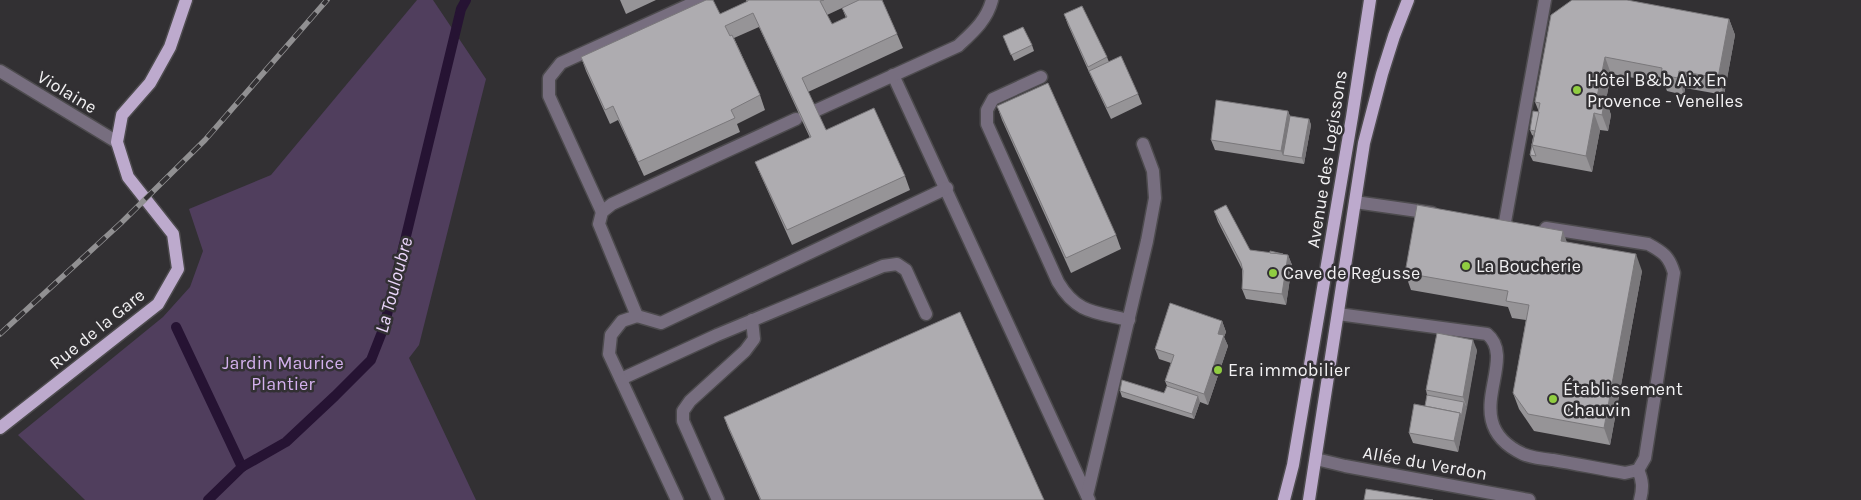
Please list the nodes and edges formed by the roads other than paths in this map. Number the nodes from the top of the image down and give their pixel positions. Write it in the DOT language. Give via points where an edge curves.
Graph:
graph roads {
  1 [pos="186,0"];
  2 [pos="700,0"];
  3 [pos="992,0"];
  4 [pos="1370,0"];
  5 [pos="1408,0"];
  6 [pos="1545,0"];
  7 [pos="0,71"];
  8 [pos="893,75"];
  9 [pos="1041,77"];
  10 [pos="817,110"];
  11 [pos="796,119"];
  12 [pos="117,142"];
  13 [pos="1143,144"];
  14 [pos="946,188"];
  15 [pos="1355,202"];
  16 [pos="602,212"];
  17 [pos="1449,215"];
  18 [pos="1505,222"];
  19 [pos="1534,227"];
  20 [pos="926,314"];
  21 [pos="1338,314"];
  22 [pos="638,316"];
  23 [pos="752,320"];
  24 [pos="1129,320"];
  25 [pos="621,379"];
  26 [pos="0,428"];
  27 [pos="1316,459"];
  28 [pos="1638,470"];
  29 [pos="1088,498"];
  30 [pos="677,500"];
  31 [pos="718,500"];
  32 [pos="1284,500"];
  33 [pos="1309,500"];
  34 [pos="1529,500"];
  35 [pos="1640,500"];
  1 -- 12 [label="main road, Rue de la Gare" via="166,54 150,83 122,115"];
  2 -- 16 [label="street" via="561,63 549,78 549,96"];
  3 -- 8 [label="street" via="989,12 977,29 958,46"];
  4 -- 32 [label="main road, Avenue des Logissons" via="1295,455"];
  5 -- 15 [label="main road, Avenue des Logissons" via="1370,117"];
  6 -- 18 [label="street"];
  7 -- 12 [label="street, Violaine"];
  8 -- 10 [label="street"];
  8 -- 14 [label="street"];
  9 -- 24 [label="street" via="994,99 987,110 987,124 1066,295 1081,308"];
  11 -- 16 [label="street" via="612,204"];
  12 -- 26 [label="main road, Rue de la Gare" via="128,177 173,234 178,269 158,304"];
  13 -- 24 [label="street" via="1154,171 1155,198"];
  14 -- 22 [label="street" via="661,323"];
  14 -- 29 [label="street"];
  15 -- 17 [label="street"];
  15 -- 21 [label="main road, Avenue des Logissons"];
  16 -- 22 [label="street" via="598,224"];
  19 -- 28 [label="street" via="1648,244 1670,260 1674,273 1645,458"];
  20 -- 23 [label="street" via="906,270 897,264 883,266"];
  21 -- 27 [label="main road, Avenue des Logissons"];
  21 -- 28 [label="street" via="1487,334 1495,340 1497,351 1489,410 1494,428 1504,444 1525,455 1625,473"];
  22 -- 25 [label="street" via="622,321 611,335 609,354"];
  23 -- 25 [label="street"];
  23 -- 31 [label="street" via="754,339 746,351 683,411 683,422"];
  24 -- 29 [label="street"];
  25 -- 30 [label="street"];
  27 -- 33 [label="main road, Avenue des Logissons"];
  27 -- 34 [label="street, Allée du Verdon"];
  28 -- 35 [label="street" via="1643,488"];
}
